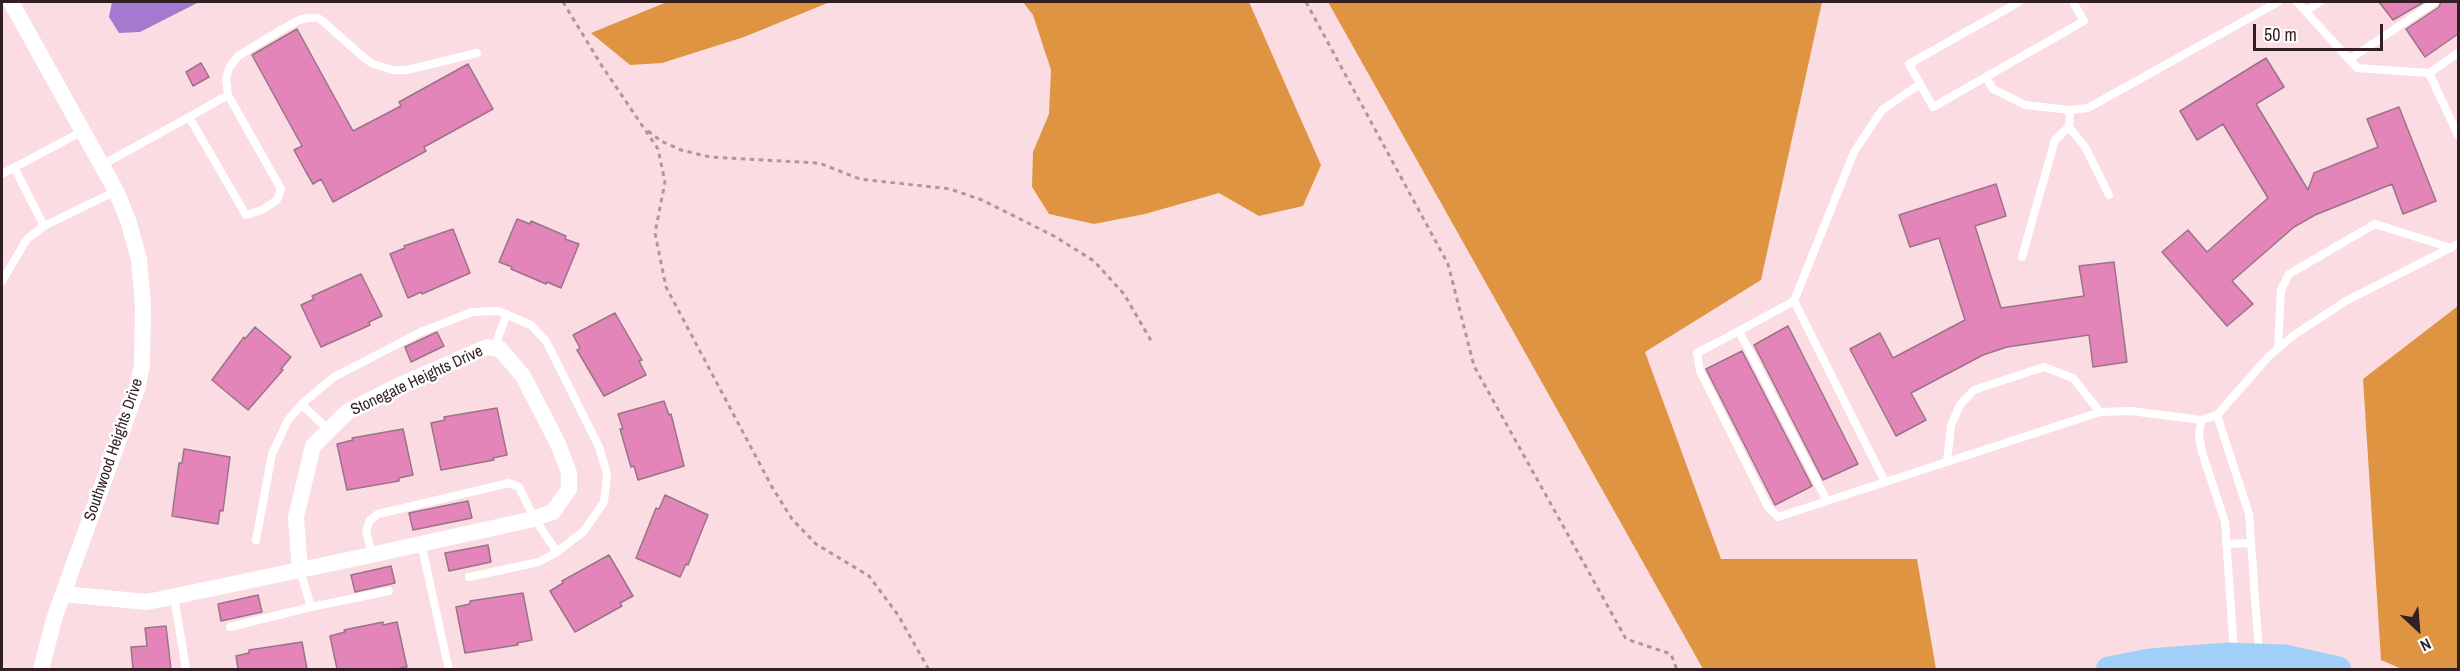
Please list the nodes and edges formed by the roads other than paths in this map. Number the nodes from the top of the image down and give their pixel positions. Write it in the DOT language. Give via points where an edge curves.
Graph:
graph roads {
  1 [pos="11,2"];
  2 [pos="2019,2"];
  3 [pos="2073,2"];
  4 [pos="2278,2"];
  5 [pos="2297,2"];
  6 [pos="2320,2"];
  7 [pos="2435,2"];
  8 [pos="2306,11"];
  9 [pos="477,52"];
  10 [pos="2458,53"];
  11 [pos="2350,59"];
  12 [pos="2429,73"];
  13 [pos="1986,77"];
  14 [pos="1920,84"];
  15 [pos="228,95"];
  16 [pos="2070,110"];
  17 [pos="189,117"];
  18 [pos="2069,127"];
  19 [pos="83,131"];
  20 [pos="2458,135"];
  21 [pos="102,165"];
  22 [pos="14,167"];
  23 [pos="2,174"];
  24 [pos="116,191"];
  25 [pos="2109,195"];
  26 [pos="44,226"];
  27 [pos="2455,246"];
  28 [pos="2022,257"];
  29 [pos="2,281"];
  30 [pos="1794,301"];
  31 [pos="507,314"];
  32 [pos="1739,331"];
  33 [pos="494,348"];
  34 [pos="2278,348"];
  35 [pos="302,405"];
  36 [pos="2100,412"];
  37 [pos="2217,415"];
  38 [pos="2201,420"];
  39 [pos="329,430"];
  40 [pos="1947,462"];
  41 [pos="1885,482"];
  42 [pos="1827,501"];
  43 [pos="534,518"];
  44 [pos="256,540"];
  45 [pos="421,543"];
  46 [pos="2251,543"];
  47 [pos="2226,544"];
  48 [pos="557,552"];
  49 [pos="372,554"];
  50 [pos="300,570"];
  51 [pos="469,577"];
  52 [pos="389,591"];
  53 [pos="63,594"];
  54 [pos="174,597"];
  55 [pos="311,607"];
  56 [pos="230,627"];
  57 [pos="2247,657"];
  58 [pos="41,669"];
  59 [pos="186,669"];
  60 [pos="449,669"];
  61 [pos="2109,669"];
  62 [pos="2338,669"];
  1 -- 19 [label="street, Southwood Heights Drive"];
  2 -- 14 [label="lane" via="1909,64"];
  3 -- 13 [label="lane" via="2084,21"];
  4 -- 16 [label="lane" via="2088,108"];
  5 -- 8 [label="lane"];
  6 -- 8 [label="lane"];
  7 -- 11 [label="lane"];
  8 -- 11 [label="lane"];
  9 -- 15 [label="lane" via="393,70 373,64 318,18 307,18 238,56 226,79"];
  10 -- 12 [label="lane"];
  11 -- 12 [label="lane" via="2357,68"];
  12 -- 20 [label="lane"];
  13 -- 14 [label="lane" via="1933,107"];
  13 -- 16 [label="lane" via="1993,89 2025,105"];
  14 -- 30 [label="lane" via="1882,110 1854,152"];
  15 -- 17 [label="lane"];
  15 -- 17 [label="lane" via="281,189 277,200 262,210 246,215"];
  16 -- 18 [label="lane"];
  17 -- 21 [label="lane"];
  18 -- 25 [label="lane" via="2085,147"];
  18 -- 28 [label="lane" via="2055,140"];
  19 -- 21 [label="street, Southwood Heights Drive"];
  19 -- 22 [label="lane"];
  21 -- 24 [label="street, Southwood Heights Drive"];
  22 -- 23 [label="lane"];
  22 -- 26 [label="lane"];
  24 -- 26 [label="lane"];
  24 -- 53 [label="street, Southwood Heights Drive" via="139,259 142,365 137,389"];
  26 -- 29 [label="lane" via="27,239"];
  27 -- 34 [label="lane" via="2346,301"];
  27 -- 34 [label="lane" via="2374,224 2289,274 2281,290"];
  30 -- 32 [label="lane"];
  30 -- 41 [label="lane"];
  31 -- 33 [label="lane"];
  31 -- 35 [label="lane" via="472,312 421,332 334,377"];
  31 -- 48 [label="lane" via="531,325 546,341 599,447 607,474 604,502 584,531"];
  32 -- 42 [label="lane"];
  32 -- 42 [label="lane" via="1697,353 1700,371 1768,507 1778,517"];
  33 -- 39 [label="street, Stonegate Heights Drive" via="487,347 400,385 347,412"];
  33 -- 43 [label="street, Stonegate Heights Drive" via="500,349 523,376 569,473 569,489 553,512"];
  34 -- 37 [label="lane"];
  35 -- 39 [label="lane"];
  35 -- 44 [label="lane" via="288,420 272,454"];
  36 -- 38 [label="lane" via="2131,411"];
  36 -- 40 [label="lane"];
  36 -- 40 [label="lane" via="2073,378 2044,368 1974,390 1960,405 1951,425"];
  37 -- 38 [label="lane"];
  37 -- 46 [label="lane" via="2249,514"];
  38 -- 47 [label="lane" via="2202,452 2225,522"];
  39 -- 50 [label="street, Stonegate Heights Drive" via="313,446 296,517"];
  40 -- 41 [label="lane"];
  41 -- 42 [label="lane"];
  43 -- 45 [label="street, Stonegate Heights Drive"];
  43 -- 48 [label="lane"];
  43 -- 49 [label="lane" via="519,487 508,483 378,514 370,520 366,531"];
  45 -- 49 [label="street, Stonegate Heights Drive"];
  45 -- 60 [label="lane"];
  46 -- 47 [label="lane"];
  46 -- 57 [label="lane"];
  47 -- 57 [label="lane"];
  48 -- 51 [label="lane" via="539,562"];
  49 -- 50 [label="street, Stonegate Heights Drive"];
  50 -- 54 [label="street, Stonegate Heights Drive"];
  50 -- 55 [label="lane"];
  52 -- 55 [label="lane"];
  53 -- 54 [label="street, Stonegate Heights Drive" via="147,602"];
  53 -- 58 [label="street, Southwood Heights Drive"];
  54 -- 59 [label="lane"];
  55 -- 56 [label="lane"];
  57 -- 61 [label="main road" via="2150,662"];
  57 -- 62 [label="main road" via="2284,658"];
}
